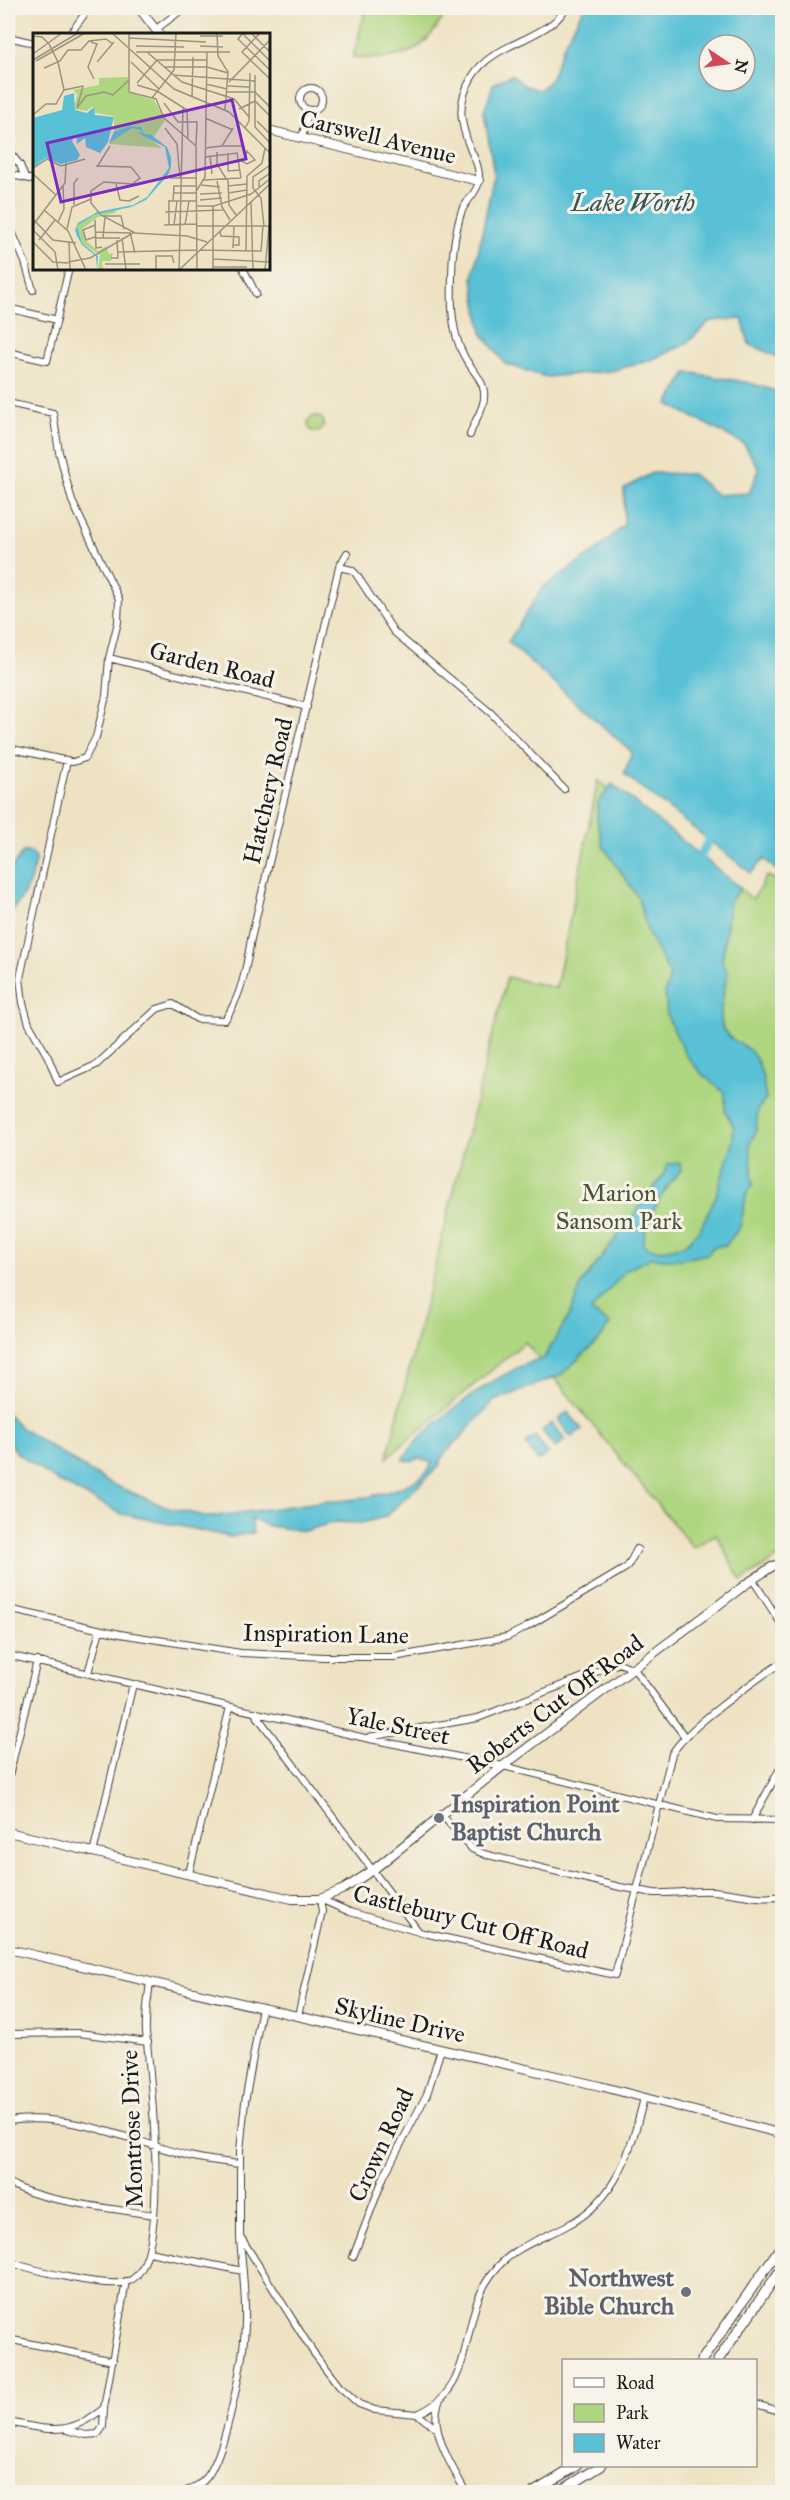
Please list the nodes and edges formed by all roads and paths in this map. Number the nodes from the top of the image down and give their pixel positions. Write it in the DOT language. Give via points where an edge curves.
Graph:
graph roads {
  1 [pos="11,8"];
  2 [pos="89,8"];
  3 [pos="139,8"];
  4 [pos="184,8"];
  5 [pos="567,8"];
  6 [pos="8,15"];
  7 [pos="157,32"];
  8 [pos="71,33"];
  9 [pos="8,37"];
  10 [pos="33,43"];
  11 [pos="309,110"];
  12 [pos="270,130"];
  13 [pos="302,138"];
  14 [pos="8,150"];
  15 [pos="8,174"];
  16 [pos="25,178"];
  17 [pos="33,180"];
  18 [pos="479,181"];
  19 [pos="8,222"];
  20 [pos="69,270"];
  21 [pos="244,270"];
  22 [pos="33,290"];
  23 [pos="256,294"];
  24 [pos="8,308"];
  25 [pos="57,320"];
  26 [pos="8,352"];
  27 [pos="8,403"];
  28 [pos="470,435"];
  29 [pos="347,553"];
  30 [pos="339,567"];
  31 [pos="109,658"];
  32 [pos="307,707"];
  33 [pos="8,748"];
  34 [pos="67,760"];
  35 [pos="564,789"];
  36 [pos="637,1549"];
  37 [pos="783,1563"];
  38 [pos="753,1580"];
  39 [pos="8,1609"];
  40 [pos="783,1625"];
  41 [pos="100,1630"];
  42 [pos="8,1655"];
  43 [pos="37,1661"];
  44 [pos="783,1662"];
  45 [pos="634,1669"];
  46 [pos="88,1673"];
  47 [pos="133,1684"];
  48 [pos="230,1707"];
  49 [pos="254,1712"];
  50 [pos="686,1736"];
  51 [pos="365,1738"];
  52 [pos="783,1765"];
  53 [pos="503,1766"];
  54 [pos="8,1780"];
  55 [pos="659,1806"];
  56 [pos="441,1814"];
  57 [pos="752,1820"];
  58 [pos="783,1820"];
  59 [pos="8,1832"];
  60 [pos="93,1853"];
  61 [pos="373,1870"];
  62 [pos="189,1873"];
  63 [pos="638,1890"];
  64 [pos="783,1896"];
  65 [pos="320,1899"];
  66 [pos="419,1932"];
  67 [pos="8,1949"];
  68 [pos="150,1982"];
  69 [pos="262,2007"];
  70 [pos="298,2016"];
  71 [pos="8,2034"];
  72 [pos="148,2042"];
  73 [pos="441,2049"];
  74 [pos="644,2098"];
  75 [pos="8,2121"];
  76 [pos="783,2134"];
  77 [pos="155,2146"];
  78 [pos="240,2164"];
  79 [pos="8,2181"];
  80 [pos="153,2215"];
  81 [pos="240,2236"];
  82 [pos="783,2246"];
  83 [pos="149,2252"];
  84 [pos="352,2257"];
  85 [pos="8,2262"];
  86 [pos="783,2268"];
  87 [pos="766,2269"];
  88 [pos="243,2271"];
  89 [pos="777,2277"];
  90 [pos="126,2282"];
  91 [pos="8,2339"];
  92 [pos="703,2359"];
  93 [pos="719,2359"];
  94 [pos="113,2361"];
  95 [pos="439,2401"];
  96 [pos="757,2404"];
  97 [pos="104,2408"];
  98 [pos="783,2412"];
  99 [pos="417,2414"];
  100 [pos="8,2422"];
  101 [pos="66,2429"];
  102 [pos="437,2430"];
  103 [pos="575,2467"];
  104 [pos="599,2467"];
  105 [pos="184,2493"];
  106 [pos="466,2493"];
  107 [pos="534,2493"];
  108 [pos="559,2493"];
  1 -- 6 [label="street"];
  2 -- 8 [label="street"];
  3 -- 7 [label="street"];
  4 -- 7 [label="street"];
  5 -- 18 [label="street" via="556,21 483,65 466,89 462,127 476,161"];
  9 -- 10 [label="street"];
  11 -- 13 [label="street"];
  12 -- 13 [label="street, Carswell Avenue"];
  13 -- 18 [label="street, Carswell Avenue"];
  14 -- 16 [label="street"];
  15 -- 16 [label="street"];
  16 -- 17 [label="street"];
  18 -- 28 [label="street" via="461,213 452,274 454,330 485,393"];
  19 -- 22 [label="street" via="26,262"];
  20 -- 25 [label="street"];
  21 -- 23 [label="street"];
  24 -- 25 [label="street"];
  25 -- 26 [label="street" via="47,361"];
  27 -- 31 [label="street" via="53,413 72,501 119,599"];
  29 -- 30 [label="street, Hatchery Road"];
  30 -- 32 [label="street, Hatchery Road"];
  30 -- 35 [label="street" via="356,574 384,621 407,646 490,713"];
  31 -- 32 [label="street, Garden Road"];
  31 -- 34 [label="street" via="106,696 96,737 84,759 78,763"];
  32 -- 34 [label="street, Hatchery Road" via="237,1003 225,1020 197,1019 173,1004 157,1009 96,1065 58,1083 29,1024 20,978"];
  33 -- 34 [label="street"];
  36 -- 41 [label="street, Inspiration Lane" via="628,1566 525,1628 507,1636 394,1658 242,1653"];
  37 -- 38 [label="street, Roberts Cut Off Road"];
  38 -- 40 [label="street"];
  38 -- 45 [label="street, Roberts Cut Off Road"];
  39 -- 41 [label="street, Inspiration Lane"];
  41 -- 46 [label="street"];
  42 -- 43 [label="street, Yale Street"];
  43 -- 46 [label="street, Yale Street"];
  43 -- 54 [label="street"];
  44 -- 50 [label="street"];
  45 -- 50 [label="street"];
  45 -- 51 [label="street" via="619,1664 478,1718"];
  45 -- 53 [label="street, Roberts Cut Off Road"];
  46 -- 47 [label="street, Yale Street"];
  47 -- 48 [label="street, Yale Street"];
  47 -- 60 [label="street"];
  48 -- 49 [label="street, Yale Street"];
  48 -- 62 [label="street"];
  49 -- 51 [label="street, Yale Street"];
  49 -- 61 [label="street"];
  50 -- 55 [label="street" via="672,1754"];
  51 -- 53 [label="street, Yale Street"];
  52 -- 57 [label="street"];
  53 -- 55 [label="street, Yale Street"];
  53 -- 56 [label="street, Roberts Cut Off Road"];
  55 -- 57 [label="street, Yale Street" via="717,1818"];
  55 -- 63 [label="street"];
  56 -- 61 [label="street, Roberts Cut Off Road"];
  56 -- 63 [label="street" via="472,1849 484,1854"];
  57 -- 58 [label="street, Yale Street"];
  59 -- 60 [label="street, Roberts Cut Off Road"];
  60 -- 62 [label="street, Roberts Cut Off Road"];
  61 -- 65 [label="street, Roberts Cut Off Road"];
  61 -- 66 [label="street"];
  62 -- 65 [label="street, Roberts Cut Off Road" via="292,1899"];
  63 -- 64 [label="street" via="672,1894 714,1891 754,1898"];
  63 -- 66 [label="street, Castlebury Cut Off Road" via="615,1975"];
  65 -- 66 [label="street, Castlebury Cut Off Road"];
  65 -- 70 [label="street" via="322,1912"];
  67 -- 68 [label="street, Skyline Drive"];
  68 -- 69 [label="street, Skyline Drive"];
  68 -- 72 [label="street, Montrose Drive"];
  69 -- 70 [label="street, Skyline Drive"];
  69 -- 78 [label="street" via="245,2102"];
  70 -- 73 [label="street, Skyline Drive"];
  71 -- 72 [label="street" via="79,2033"];
  72 -- 77 [label="street, Montrose Drive"];
  73 -- 74 [label="street, Skyline Drive"];
  73 -- 84 [label="street, Crown Road" via="427,2094 384,2176"];
  74 -- 76 [label="street, Skyline Drive"];
  74 -- 95 [label="street" via="627,2159 600,2202 567,2226 517,2248 491,2274 475,2304 462,2367"];
  75 -- 77 [label="street" via="39,2119 87,2126"];
  77 -- 78 [label="street" via="192,2157"];
  77 -- 80 [label="street, Montrose Drive"];
  78 -- 81 [label="street"];
  79 -- 80 [label="street" via="16,2188 37,2194"];
  80 -- 83 [label="street, Montrose Drive"];
  81 -- 88 [label="street"];
  81 -- 99 [label="street" via="339,2386 359,2404 375,2410"];
  82 -- 87 [label="main road"];
  83 -- 88 [label="street"];
  83 -- 90 [label="street, Montrose Drive" via="137,2274"];
  85 -- 90 [label="street" via="76,2278"];
  86 -- 89 [label="main road"];
  87 -- 89 [label="main road"];
  87 -- 92 [label="main road"];
  88 -- 105 [label="street" via="245,2323 229,2418 208,2475"];
  89 -- 93 [label="main road"];
  90 -- 94 [label="street, Montrose Drive"];
  91 -- 94 [label="street"];
  94 -- 97 [label="street, Montrose Drive"];
  95 -- 99 [label="street"];
  95 -- 102 [label="street" via="435,2411"];
  96 -- 98 [label="street"];
  97 -- 101 [label="street, Montrose Drive"];
  97 -- 101 [label="street, Montrose Drive" via="103,2427 98,2434"];
  99 -- 102 [label="street"];
  100 -- 101 [label="street, Montrose Drive"];
  102 -- 106 [label="street"];
  103 -- 107 [label="main road"];
  104 -- 108 [label="main road"];
}
